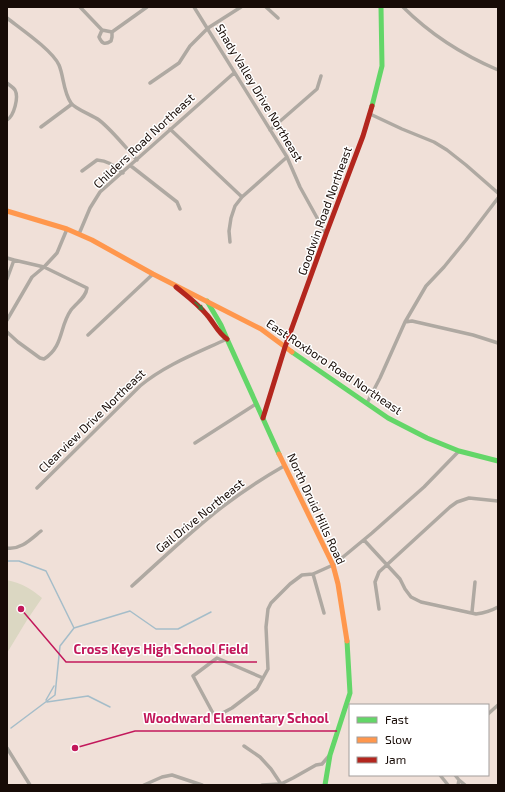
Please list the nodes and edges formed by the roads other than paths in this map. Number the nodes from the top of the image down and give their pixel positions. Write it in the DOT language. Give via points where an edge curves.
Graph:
graph roads {
  1 [pos="80,7"];
  2 [pos="147,7"];
  3 [pos="194,7"];
  4 [pos="241,7"];
  5 [pos="266,7"];
  6 [pos="381,7"];
  7 [pos="403,7"];
  8 [pos="7,18"];
  9 [pos="278,18"];
  10 [pos="208,28"];
  11 [pos="102,30"];
  12 [pos="112,32"];
  13 [pos="498,70"];
  14 [pos="234,73"];
  15 [pos="321,76"];
  16 [pos="7,83"];
  17 [pos="150,83"];
  18 [pos="72,104"];
  19 [pos="370,114"];
  20 [pos="7,120"];
  21 [pos="41,127"];
  22 [pos="170,130"];
  23 [pos="270,130"];
  24 [pos="287,157"];
  25 [pos="137,160"];
  26 [pos="131,166"];
  27 [pos="82,171"];
  28 [pos="123,173"];
  29 [pos="498,193"];
  30 [pos="242,197"];
  31 [pos="498,198"];
  32 [pos="180,209"];
  33 [pos="7,211"];
  34 [pos="67,229"];
  35 [pos="79,234"];
  36 [pos="326,234"];
  37 [pos="230,242"];
  38 [pos="7,258"];
  39 [pos="14,260"];
  40 [pos="44,267"];
  41 [pos="154,274"];
  42 [pos="7,279"];
  43 [pos="169,282"];
  44 [pos="206,301"];
  45 [pos="7,320"];
  46 [pos="405,322"];
  47 [pos="7,332"];
  48 [pos="88,334"];
  49 [pos="227,339"];
  50 [pos="498,343"];
  51 [pos="286,347"];
  52 [pos="367,403"];
  53 [pos="256,404"];
  54 [pos="263,418"];
  55 [pos="195,442"];
  56 [pos="459,451"];
  57 [pos="498,461"];
  58 [pos="284,466"];
  59 [pos="37,488"];
  60 [pos="498,501"];
  61 [pos="41,531"];
  62 [pos="364,540"];
  63 [pos="7,548"];
  64 [pos="387,564"];
  65 [pos="333,565"];
  66 [pos="313,574"];
  67 [pos="475,582"];
  68 [pos="132,586"];
  69 [pos="498,607"];
  70 [pos="379,609"];
  71 [pos="324,613"];
  72 [pos="474,613"];
  73 [pos="476,619"];
  74 [pos="263,678"];
  75 [pos="498,705"];
  76 [pos="489,713"];
  77 [pos="244,746"];
  78 [pos="7,748"];
  79 [pos="330,755"];
  80 [pos="441,776"];
  81 [pos="456,776"];
  82 [pos="459,780"];
  83 [pos="281,784"];
  84 [pos="30,785"];
  85 [pos="144,785"];
  86 [pos="202,785"];
  87 [pos="262,785"];
  88 [pos="324,785"];
  89 [pos="448,785"];
  90 [pos="458,785"];
  91 [pos="465,785"];
  1 -- 11 [label="street"];
  2 -- 12 [label="street"];
  3 -- 10 [label="street, Shady Valley Drive Northeast"];
  4 -- 10 [label="street"];
  5 -- 9 [label="street"];
  6 -- 19 [label="main road, Goodwin Road Northeast" via="382,66"];
  7 -- 13 [label="street" via="452,46"];
  8 -- 18 [label="street" via="55,58 60,66 66,94"];
  10 -- 14 [label="street, Shady Valley Drive Northeast"];
  10 -- 17 [label="street" via="190,46 179,63"];
  11 -- 12 [label="street"];
  11 -- 12 [label="street" via="99,37 104,43 111,41"];
  14 -- 22 [label="street, Childers Road Northeast"];
  14 -- 23 [label="street, Shady Valley Drive Northeast"];
  15 -- 23 [label="street" via="317,89"];
  16 -- 20 [label="street" via="15,90 17,96 15,108"];
  18 -- 21 [label="street"];
  18 -- 25 [label="street" via="100,121"];
  19 -- 29 [label="street" via="447,150"];
  19 -- 36 [label="main road, Goodwin Road Northeast"];
  22 -- 25 [label="street, Childers Road Northeast"];
  22 -- 30 [label="street"];
  23 -- 24 [label="street, Shady Valley Drive Northeast"];
  24 -- 30 [label="street"];
  24 -- 36 [label="street, Shady Valley Drive Northeast"];
  25 -- 26 [label="street, Childers Road Northeast"];
  26 -- 28 [label="street, Childers Road Northeast"];
  26 -- 32 [label="street" via="176,202"];
  27 -- 28 [label="street" via="97,160 105,161"];
  28 -- 35 [label="street, Childers Road Northeast" via="100,192"];
  30 -- 37 [label="street" via="235,206 231,218"];
  31 -- 46 [label="street" via="426,286"];
  33 -- 34 [label="main road"];
  34 -- 35 [label="main road"];
  34 -- 40 [label="street" via="57,253"];
  35 -- 41 [label="main road"];
  36 -- 51 [label="main road, Goodwin Road Northeast"];
  38 -- 39 [label="street"];
  39 -- 40 [label="street"];
  39 -- 42 [label="street"];
  40 -- 45 [label="street" via="32,277"];
  40 -- 47 [label="street" via="87,288 87,294 70,312 59,343 44,359"];
  41 -- 43 [label="main road"];
  41 -- 48 [label="street"];
  43 -- 44 [label="main road, East Roxboro Road Northeast"];
  43 -- 49 [label="main road, one-way" via="202,309"];
  44 -- 49 [label="main road, North Druid Hills Road"];
  44 -- 51 [label="main road, East Roxboro Road Northeast" via="261,329"];
  46 -- 50 [label="street" via="412,321"];
  46 -- 52 [label="street"];
  49 -- 53 [label="main road, North Druid Hills Road"];
  49 -- 59 [label="street, Clearview Drive Northeast" via="149,378"];
  51 -- 52 [label="main road, East Roxboro Road Northeast"];
  51 -- 54 [label="main road, Goodwin Road Northeast"];
  52 -- 56 [label="main road, East Roxboro Road Northeast" via="388,418"];
  53 -- 54 [label="main road, North Druid Hills Road"];
  53 -- 55 [label="street"];
  54 -- 58 [label="main road, North Druid Hills Road"];
  56 -- 57 [label="main road, East Roxboro Road Northeast"];
  56 -- 62 [label="street" via="424,487"];
  58 -- 65 [label="main road, North Druid Hills Road"];
  58 -- 68 [label="street, Gail Drive Northeast" via="223,506"];
  60 -- 64 [label="street" via="469,498 457,502"];
  61 -- 63 [label="street" via="24,545"];
  62 -- 64 [label="street"];
  62 -- 65 [label="street"];
  64 -- 70 [label="street" via="379,572 375,582"];
  64 -- 72 [label="street" via="411,597 421,602"];
  65 -- 66 [label="street"];
  65 -- 79 [label="main road, North Druid Hills Road" via="348,641 350,693"];
  66 -- 71 [label="street"];
  66 -- 74 [label="street" via="302,575 290,584 268,609 268,669"];
  67 -- 72 [label="street"];
  69 -- 72 [label="street"];
  72 -- 73 [label="street"];
  74 -- 74 [label="street" via="257,689 232,708 215,716 193,676 218,658"];
  75 -- 76 [label="street"];
  77 -- 83 [label="street" via="260,757"];
  78 -- 84 [label="street"];
  79 -- 83 [label="street" via="322,764"];
  79 -- 88 [label="main road, North Druid Hills Road"];
  80 -- 89 [label="street"];
  81 -- 82 [label="street"];
  82 -- 90 [label="street"];
  82 -- 91 [label="street"];
  83 -- 87 [label="street"];
  85 -- 86 [label="street" via="172,775"];
}
